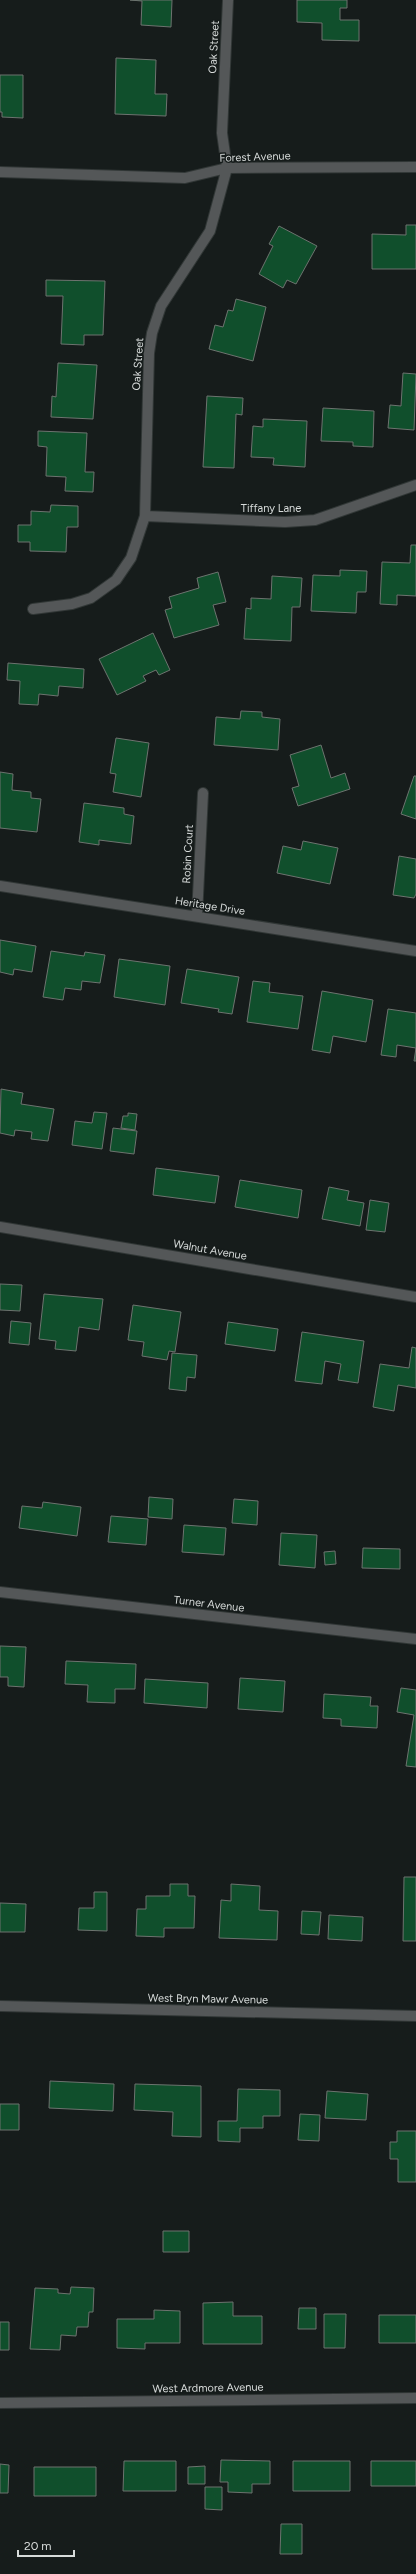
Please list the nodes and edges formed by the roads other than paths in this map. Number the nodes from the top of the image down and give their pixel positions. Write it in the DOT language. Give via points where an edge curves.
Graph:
graph roads {
  1 [pos="228,0"];
  2 [pos="416,167"];
  3 [pos="227,168"];
  4 [pos="0,172"];
  5 [pos="416,485"];
  6 [pos="145,516"];
  7 [pos="33,609"];
  8 [pos="203,793"];
  9 [pos="0,886"];
  10 [pos="197,916"];
  11 [pos="416,951"];
  12 [pos="0,1227"];
  13 [pos="416,1298"];
  14 [pos="0,1592"];
  15 [pos="416,1639"];
  16 [pos="0,2006"];
  17 [pos="416,2016"];
  18 [pos="416,2398"];
  19 [pos="0,2403"];
  1 -- 3 [label="street, Oak Street" via="222,132"];
  2 -- 3 [label="street, Forest Avenue"];
  3 -- 4 [label="street, Forest Avenue" via="185,178"];
  3 -- 6 [label="street, Oak Street" via="210,231 162,306 152,333 149,354"];
  5 -- 6 [label="street, Tiffany Lane" via="315,520 285,522"];
  6 -- 7 [label="street, Oak Street" via="131,558 116,580 91,598 72,604"];
  8 -- 10 [label="street, Robin Court"];
  9 -- 10 [label="street, Heritage Drive"];
  10 -- 11 [label="street, Heritage Drive"];
  12 -- 13 [label="street, Walnut Avenue"];
  14 -- 15 [label="street, Turner Avenue"];
  16 -- 17 [label="street, West Bryn Mawr Avenue"];
  18 -- 19 [label="street, West Ardmore Avenue"];
}
